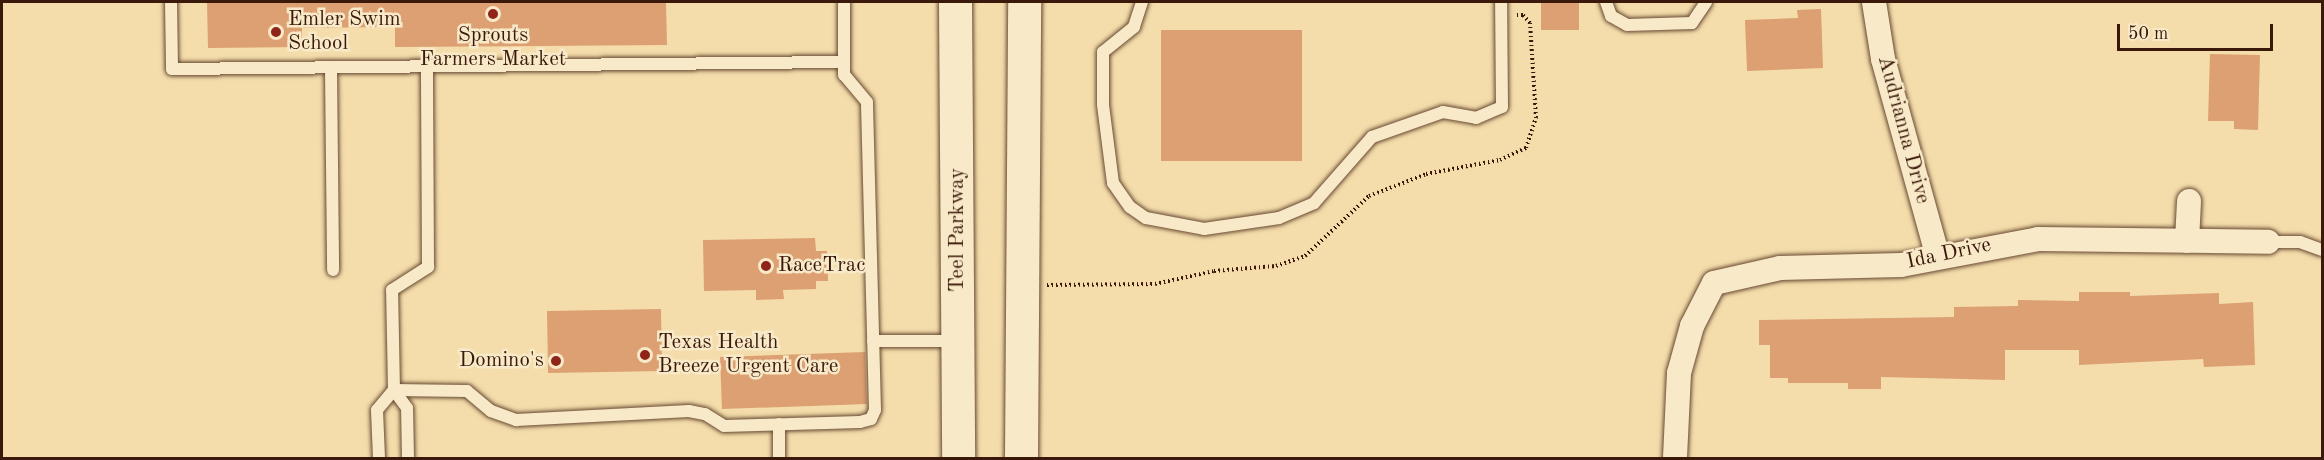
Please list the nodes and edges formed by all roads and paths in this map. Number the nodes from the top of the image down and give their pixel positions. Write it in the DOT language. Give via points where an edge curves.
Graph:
graph roads {
  1 [pos="171,2"];
  2 [pos="844,2"];
  3 [pos="955,2"];
  4 [pos="1024,2"];
  5 [pos="1142,2"];
  6 [pos="1501,2"];
  7 [pos="1606,2"];
  8 [pos="1706,2"];
  9 [pos="1874,2"];
  10 [pos="1501,16"];
  11 [pos="844,62"];
  12 [pos="427,67"];
  13 [pos="331,69"];
  14 [pos="2189,201"];
  15 [pos="2187,241"];
  16 [pos="2268,243"];
  17 [pos="2322,250"];
  18 [pos="1938,257"];
  19 [pos="333,270"];
  20 [pos="1043,285"];
  21 [pos="873,341"];
  22 [pos="957,341"];
  23 [pos="394,390"];
  24 [pos="779,424"];
  25 [pos="379,459"];
  26 [pos="408,459"];
  27 [pos="779,459"];
  28 [pos="958,459"];
  29 [pos="1021,459"];
  30 [pos="1675,459"];
  1 -- 13 [label="lane" via="172,69"];
  2 -- 11 [label="lane"];
  3 -- 22 [label="main road, Teel Parkway"];
  4 -- 29 [label="main road"];
  5 -- 10 [label="lane" via="1134,27 1103,52 1103,105 1113,183 1130,207 1146,218 1204,229 1279,218 1314,203 1372,137 1443,112 1476,118 1502,107"];
  6 -- 10 [label="lane"];
  7 -- 8 [label="lane" via="1611,16 1627,26 1692,22"];
  9 -- 18 [label="street, Audrianna Drive" via="1883,59"];
  10 -- 20 [label="path" via="1524,15 1530,23 1536,118 1526,148 1500,160 1426,174 1369,196 1305,256 1276,266 1214,271 1155,285"];
  11 -- 12 [label="lane"];
  11 -- 21 [label="lane" via="845,80 867,102"];
  12 -- 13 [label="lane"];
  12 -- 23 [label="lane" via="428,267 392,290"];
  13 -- 19 [label="lane"];
  14 -- 15 [label="street"];
  15 -- 16 [label="street, Ida Drive"];
  15 -- 18 [label="street, Ida Drive" via="2038,239"];
  16 -- 17 [label="lane" via="2300,242"];
  18 -- 30 [label="street, Ida Drive" via="1882,267 1780,268 1714,283 1692,326 1679,373"];
  21 -- 22 [label="lane"];
  21 -- 24 [label="lane" via="875,410 871,419"];
  22 -- 28 [label="main road, Teel Parkway"];
  23 -- 24 [label="lane" via="467,391 491,411 516,420 689,411 705,414 724,426"];
  23 -- 25 [label="lane" via="377,410"];
  23 -- 26 [label="lane" via="407,408"];
  24 -- 27 [label="lane"];
}
